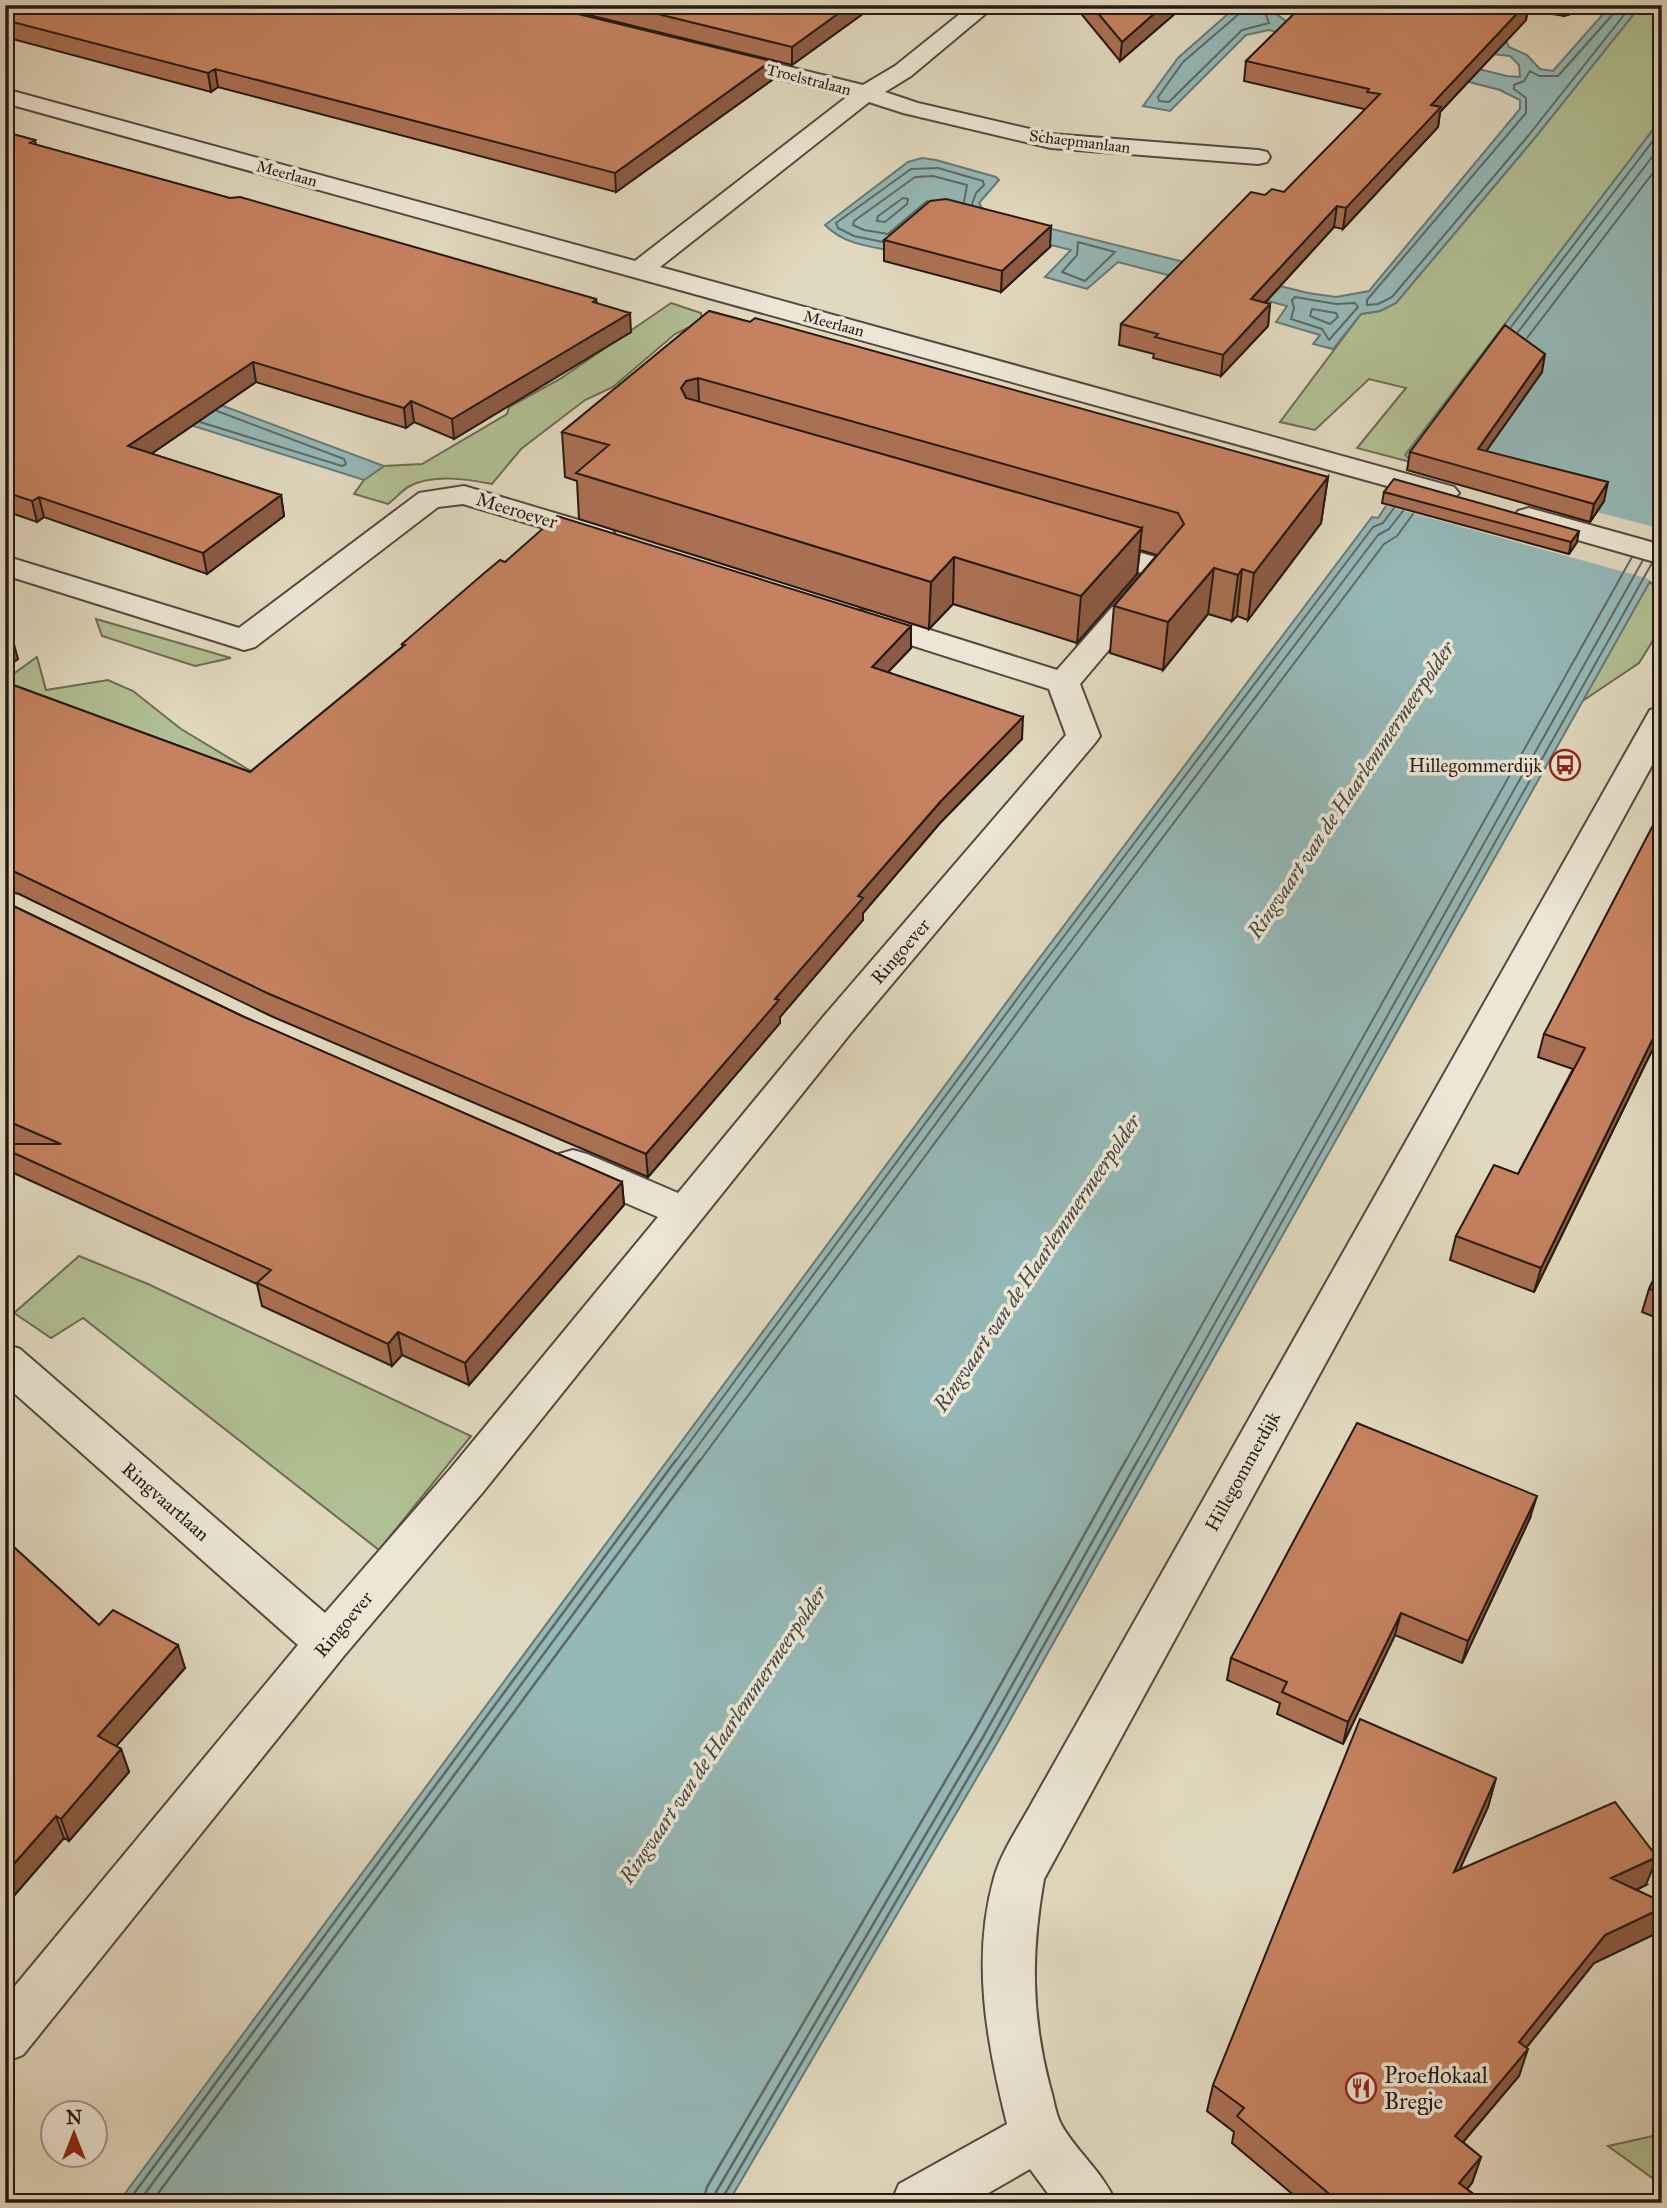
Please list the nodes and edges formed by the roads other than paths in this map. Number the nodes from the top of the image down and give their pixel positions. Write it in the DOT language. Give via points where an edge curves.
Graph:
graph roads {
  1 [pos="985,5"];
  2 [pos="693,51"];
  3 [pos="866,93"];
  4 [pos="5,96"];
  5 [pos="1258,157"];
  6 [pos="640,270"];
  7 [pos="1469,500"];
  8 [pos="1509,511"];
  9 [pos="1056,538"];
  10 [pos="632,546"];
  11 [pos="1662,555"];
  12 [pos="5,565"];
  13 [pos="841,612"];
  14 [pos="1063,683"];
  15 [pos="1662,717"];
  16 [pos="547,1153"];
  17 [pos="684,1212"];
  18 [pos="5,1360"];
  19 [pos="327,1643"];
  20 [pos="5,2038"];
  21 [pos="1037,2136"];
  22 [pos="918,2203"];
  23 [pos="1089,2203"];
  1 -- 3 [label="street" via="902,71"];
  2 -- 3 [label="street, Troelstralaan"];
  3 -- 5 [label="street, Schaepmanlaan" via="1051,141"];
  3 -- 6 [label="street"];
  4 -- 6 [label="street, Meerlaan"];
  6 -- 7 [label="street, Meerlaan"];
  8 -- 11 [label="street"];
  9 -- 14 [label="street" via="1162,569"];
  10 -- 12 [label="street, Meeroever" via="464,495 430,499 244,640"];
  13 -- 14 [label="street"];
  14 -- 17 [label="street, Ringoever" via="1083,736"];
  15 -- 21 [label="street, Hillegommerdijk" via="1019,1877 1009,1935 1009,1994 1016,2053"];
  16 -- 17 [label="street"];
  17 -- 19 [label="street, Ringoever" via="467,1480"];
  18 -- 19 [label="street, Ringvaartlaan"];
  19 -- 20 [label="street, Ringoever"];
  21 -- 22 [label="street"];
  21 -- 23 [label="street"];
}
